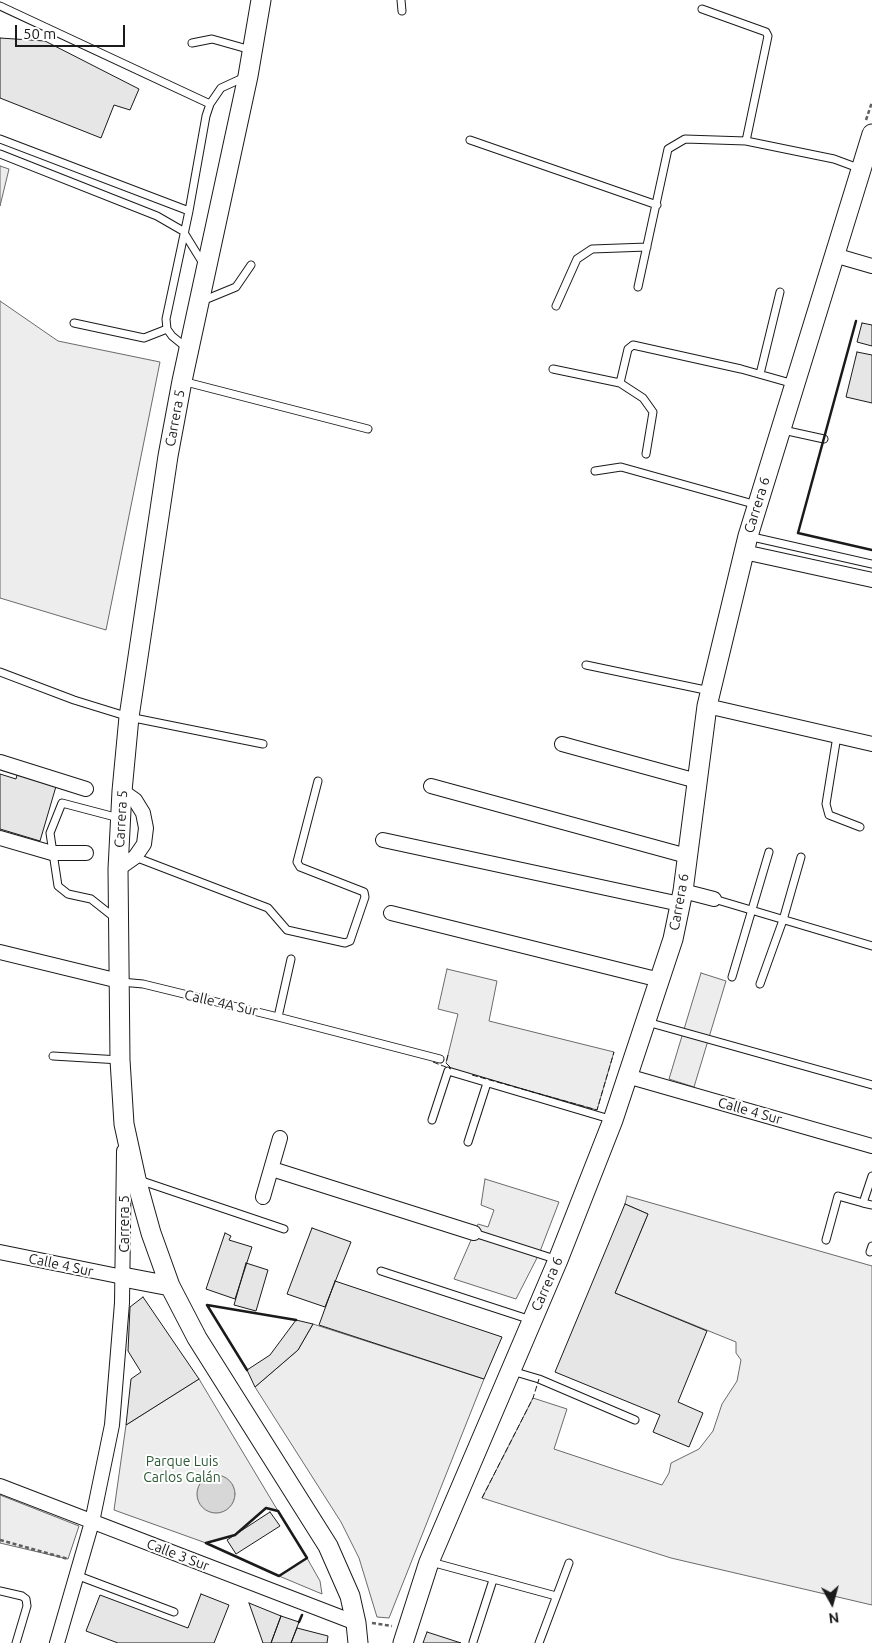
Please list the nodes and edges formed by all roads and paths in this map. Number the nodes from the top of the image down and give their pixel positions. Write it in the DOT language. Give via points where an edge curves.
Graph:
graph roads {
  1 [pos="262,0"];
  2 [pos="401,0"];
  3 [pos="0,6"];
  4 [pos="702,9"];
  5 [pos="402,11"];
  6 [pos="192,43"];
  7 [pos="252,50"];
  8 [pos="248,76"];
  9 [pos="210,104"];
  10 [pos="872,134"];
  11 [pos="0,139"];
  12 [pos="470,140"];
  13 [pos="746,141"];
  14 [pos="0,154"];
  15 [pos="861,169"];
  16 [pos="657,205"];
  17 [pos="189,211"];
  18 [pos="184,230"];
  19 [pos="647,247"];
  20 [pos="834,254"];
  21 [pos="251,265"];
  22 [pos="872,266"];
  23 [pos="206,270"];
  24 [pos="638,286"];
  25 [pos="780,292"];
  26 [pos="200,302"];
  27 [pos="556,306"];
  28 [pos="74,323"];
  29 [pos="167,328"];
  30 [pos="188,350"];
  31 [pos="553,369"];
  32 [pos="760,374"];
  33 [pos="182,381"];
  34 [pos="620,384"];
  35 [pos="794,384"];
  36 [pos="368,429"];
  37 [pos="780,429"];
  38 [pos="824,439"];
  39 [pos="646,454"];
  40 [pos="596,471"];
  41 [pos="757,505"];
  42 [pos="746,544"];
  43 [pos="872,564"];
  44 [pos="872,580"];
  45 [pos="586,665"];
  46 [pos="0,672"];
  47 [pos="708,699"];
  48 [pos="129,716"];
  49 [pos="837,736"];
  50 [pos="263,744"];
  51 [pos="562,744"];
  52 [pos="872,744"];
  53 [pos="0,762"];
  54 [pos="318,781"];
  55 [pos="697,781"];
  56 [pos="431,786"];
  57 [pos="86,789"];
  58 [pos="122,791"];
  59 [pos="120,818"];
  60 [pos="860,827"];
  61 [pos="0,838"];
  62 [pos="383,840"];
  63 [pos="768,852"];
  64 [pos="52,853"];
  65 [pos="86,853"];
  66 [pos="687,856"];
  67 [pos="136,857"];
  68 [pos="801,857"];
  69 [pos="118,868"];
  70 [pos="681,898"];
  71 [pos="714,899"];
  72 [pos="752,910"];
  73 [pos="391,913"];
  74 [pos="117,919"];
  75 [pos="783,920"];
  76 [pos="872,946"];
  77 [pos="0,952"];
  78 [pos="291,959"];
  79 [pos="732,977"];
  80 [pos="660,980"];
  81 [pos="119,981"];
  82 [pos="760,984"];
  83 [pos="278,1017"];
  84 [pos="646,1022"];
  85 [pos="53,1056"];
  86 [pos="440,1059"];
  87 [pos="120,1060"];
  88 [pos="627,1076"];
  89 [pos="487,1083"];
  90 [pos="872,1085"];
  91 [pos="432,1120"];
  92 [pos="613,1120"];
  93 [pos="124,1124"];
  94 [pos="280,1138"];
  95 [pos="468,1142"];
  96 [pos="872,1146"];
  97 [pos="272,1170"];
  98 [pos="872,1176"];
  99 [pos="136,1179"];
  100 [pos="263,1197"];
  101 [pos="863,1203"];
  102 [pos="872,1205"];
  103 [pos="284,1229"];
  104 [pos="474,1233"];
  105 [pos="826,1240"];
  106 [pos="0,1252"];
  107 [pos="558,1260"];
  108 [pos="381,1270"];
  109 [pos="123,1277"];
  110 [pos="170,1286"];
  111 [pos="532,1320"];
  112 [pos="510,1371"];
  113 [pos="634,1420"];
  114 [pos="0,1486"];
  115 [pos="92,1522"];
  116 [pos="0,1540"];
  117 [pos="429,1562"];
  118 [pos="569,1563"];
  119 [pos="78,1569"];
  120 [pos="493,1580"];
  121 [pos="0,1591"];
  122 [pos="556,1596"];
  123 [pos="174,1612"];
  124 [pos="358,1637"];
  125 [pos="402,1639"];
  126 [pos="473,1642"];
  127 [pos="16,1643"];
  128 [pos="57,1643"];
  129 [pos="539,1643"];
  1 -- 7 [label="main road, Carrera 5"];
  2 -- 5 [label="lane"];
  3 -- 9 [label="lane"];
  4 -- 13 [label="lane" via="766,32 768,36"];
  6 -- 7 [label="lane" via="212,39"];
  7 -- 8 [label="main road, Carrera 5"];
  8 -- 9 [label="lane" via="221,88"];
  8 -- 23 [label="main road, Carrera 5"];
  9 -- 17 [label="lane"];
  10 -- 15 [label="main road, Carrera 6"];
  11 -- 17 [label="lane"];
  12 -- 16 [label="lane"];
  13 -- 15 [label="lane" via="834,159"];
  13 -- 16 [label="lane" via="685,139 668,149"];
  14 -- 18 [label="lane" via="157,216"];
  15 -- 20 [label="main road, Carrera 6"];
  16 -- 19 [label="lane"];
  17 -- 18 [label="lane"];
  18 -- 23 [label="lane"];
  18 -- 29 [label="lane" via="166,319"];
  19 -- 24 [label="lane"];
  19 -- 27 [label="lane" via="592,248 577,260"];
  20 -- 22 [label="street"];
  20 -- 35 [label="main road, Carrera 6"];
  21 -- 26 [label="lane" via="236,287"];
  23 -- 26 [label="main road, Carrera 5"];
  25 -- 32 [label="lane"];
  26 -- 30 [label="main road, Carrera 5"];
  28 -- 29 [label="lane" via="144,338"];
  29 -- 30 [label="lane"];
  30 -- 33 [label="main road, Carrera 5"];
  31 -- 34 [label="lane"];
  32 -- 34 [label="lane" via="633,345 628,349"];
  32 -- 35 [label="lane"];
  33 -- 36 [label="lane"];
  33 -- 48 [label="main road, Carrera 5"];
  34 -- 39 [label="lane" via="643,398 653,412"];
  35 -- 37 [label="main road, Carrera 6"];
  37 -- 38 [label="lane"];
  37 -- 41 [label="main road, Carrera 6"];
  40 -- 41 [label="lane" via="621,467"];
  41 -- 42 [label="main road, Carrera 6"];
  42 -- 43 [label="lane"];
  42 -- 44 [label="street"];
  42 -- 47 [label="main road, Carrera 6"];
  45 -- 47 [label="lane"];
  46 -- 48 [label="lane" via="74,700"];
  47 -- 49 [label="street"];
  47 -- 55 [label="main road, Carrera 6"];
  48 -- 50 [label="lane"];
  48 -- 58 [label="main road, Carrera 5"];
  49 -- 52 [label="street"];
  49 -- 60 [label="lane" via="826,804 829,814"];
  51 -- 55 [label="street"];
  53 -- 57 [label="street"];
  54 -- 67 [label="lane" via="297,862 300,867 364,892 350,941 345,943 287,930 268,908"];
  55 -- 66 [label="main road, Carrera 6"];
  56 -- 66 [label="street"];
  58 -- 59 [label="main road, Carrera 5"];
  58 -- 67 [label="street" via="135,800 143,813 146,828 144,844"];
  59 -- 64 [label="lane" via="62,803 50,833"];
  59 -- 69 [label="main road, Carrera 5"];
  61 -- 64 [label="street"];
  62 -- 70 [label="street"];
  63 -- 72 [label="lane"];
  64 -- 65 [label="street"];
  64 -- 74 [label="lane" via="58,886 68,894 91,899"];
  66 -- 70 [label="main road, Carrera 6"];
  67 -- 69 [label="street"];
  68 -- 75 [label="lane"];
  69 -- 74 [label="main road, Carrera 5"];
  70 -- 71 [label="street"];
  70 -- 80 [label="main road, Carrera 6"];
  71 -- 72 [label="lane"];
  72 -- 75 [label="lane"];
  72 -- 79 [label="lane"];
  73 -- 80 [label="street"];
  74 -- 81 [label="main road, Carrera 5"];
  75 -- 76 [label="lane"];
  75 -- 82 [label="lane"];
  77 -- 81 [label="street, Calle 4A Sur"];
  78 -- 83 [label="lane"];
  80 -- 84 [label="main road, Carrera 6"];
  81 -- 83 [label="lane, Calle 4A Sur"];
  81 -- 87 [label="main road, Carrera 5"];
  83 -- 86 [label="lane, Calle 4A Sur"];
  84 -- 88 [label="main road, Carrera 6"];
  84 -- 90 [label="lane"];
  85 -- 87 [label="lane"];
  87 -- 93 [label="main road, Carrera 5"];
  88 -- 92 [label="main road, Carrera 6"];
  88 -- 96 [label="street, Calle 4 Sur"];
  89 -- 91 [label="lane" via="448,1071"];
  89 -- 92 [label="lane"];
  89 -- 95 [label="lane"];
  92 -- 107 [label="main road, Carrera 6"];
  93 -- 99 [label="main road"];
  93 -- 109 [label="street, Carrera 5"];
  94 -- 97 [label="street"];
  97 -- 100 [label="street"];
  97 -- 104 [label="street"];
  98 -- 101 [label="lane"];
  99 -- 103 [label="lane"];
  99 -- 110 [label="main road"];
  101 -- 102 [label="lane"];
  101 -- 105 [label="lane" via="838,1196"];
  104 -- 107 [label="lane"];
  106 -- 109 [label="street, Calle 4 Sur"];
  107 -- 111 [label="main road, Carrera 6"];
  108 -- 111 [label="lane"];
  109 -- 110 [label="main road"];
  109 -- 115 [label="street, Carrera 5" via="112,1425"];
  110 -- 124 [label="main road" via="197,1338 328,1546 350,1596"];
  111 -- 112 [label="main road, Carrera 6"];
  112 -- 113 [label="lane" via="539,1379"];
  112 -- 117 [label="main road, Carrera 6"];
  114 -- 115 [label="street, Calle 3 Sur"];
  115 -- 119 [label="street, Carrera 5"];
  115 -- 124 [label="street, Calle 3 Sur"];
  116 -- 119 [label="path"];
  117 -- 120 [label="lane"];
  117 -- 125 [label="main road, Carrera 6"];
  118 -- 122 [label="lane"];
  119 -- 123 [label="lane"];
  119 -- 128 [label="street, Carrera 5"];
  120 -- 122 [label="lane"];
  120 -- 126 [label="lane"];
  121 -- 127 [label="lane" via="26,1599 27,1606"];
  122 -- 129 [label="lane"];
  124 -- 125 [label="path"];
}
